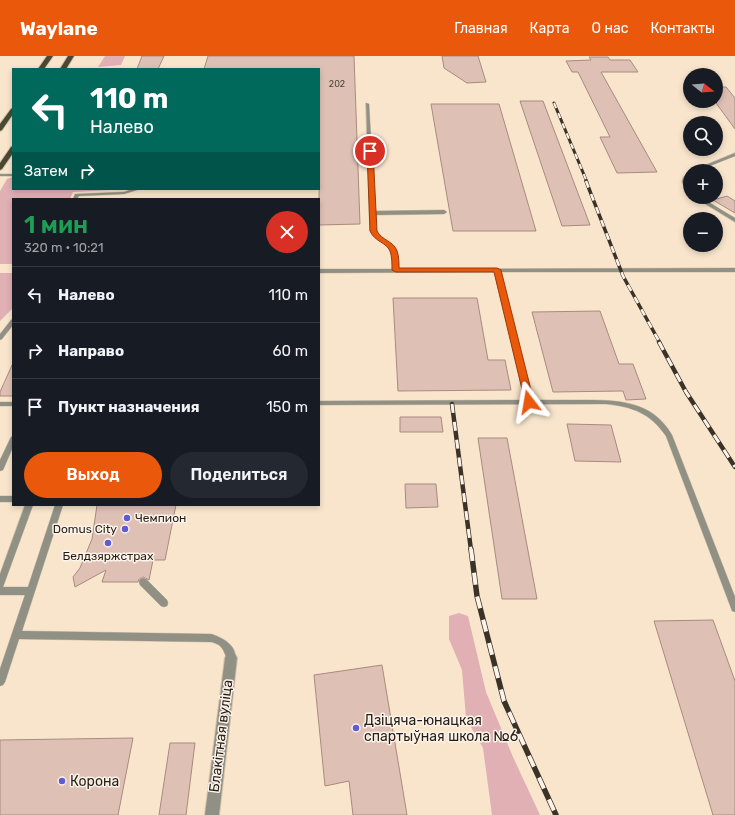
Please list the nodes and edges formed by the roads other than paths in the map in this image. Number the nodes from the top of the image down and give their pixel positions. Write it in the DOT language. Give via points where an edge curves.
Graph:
graph roads {
  1 [pos="50,56"];
  2 [pos="71,56"];
  3 [pos="42,68"];
  4 [pos="64,68"];
  5 [pos="368,104"];
  6 [pos="12,111"];
  7 [pos="0,129"];
  8 [pos="12,150"];
  9 [pos="735,154"];
  10 [pos="710,164"];
  11 [pos="0,168"];
  12 [pos="0,175"];
  13 [pos="12,175"];
  14 [pos="134,190"];
  15 [pos="76,198"];
  16 [pos="708,204"];
  17 [pos="444,212"];
  18 [pos="373,213"];
  19 [pos="735,220"];
  20 [pos="396,270"];
  21 [pos="497,270"];
  22 [pos="735,270"];
  23 [pos="320,271"];
  24 [pos="12,322"];
  25 [pos="0,338"];
  26 [pos="529,402"];
  27 [pos="320,403"];
  28 [pos="0,404"];
  29 [pos="12,404"];
  30 [pos="12,441"];
  31 [pos="0,468"];
  32 [pos="0,499"];
  33 [pos="12,499"];
  34 [pos="29,506"];
  35 [pos="59,506"];
  36 [pos="143,582"];
  37 [pos="0,585"];
  38 [pos="0,591"];
  39 [pos="31,591"];
  40 [pos="164,603"];
  41 [pos="735,608"];
  42 [pos="16,635"];
  43 [pos="231,658"];
  44 [pos="0,682"];
  45 [pos="212,815"];
  1 -- 3 [label="main road"];
  2 -- 4 [label="main road"];
  5 -- 18 [label="lane"];
  6 -- 7 [label="main road"];
  8 -- 11 [label="main road"];
  9 -- 10 [label="lane"];
  12 -- 13 [label="lane"];
  14 -- 15 [label="lane" via="124,193 77,195"];
  16 -- 19 [label="lane"];
  17 -- 18 [label="lane"];
  18 -- 20 [label="lane" via="374,234 394,250"];
  20 -- 21 [label="lane"];
  20 -- 23 [label="lane"];
  21 -- 22 [label="lane"];
  21 -- 26 [label="lane"];
  24 -- 25 [label="lane"];
  26 -- 27 [label="lane"];
  26 -- 41 [label="lane" via="618,403 639,408 658,420 669,435"];
  28 -- 29 [label="lane"];
  30 -- 31 [label="lane"];
  32 -- 33 [label="lane"];
  34 -- 37 [label="lane"];
  35 -- 39 [label="lane"];
  36 -- 40 [label="lane"];
  38 -- 39 [label="lane"];
  39 -- 42 [label="lane"];
  42 -- 43 [label="lane" via="211,638 224,642"];
  42 -- 44 [label="lane"];
  43 -- 45 [label="street, Блакітная вуліца"];
}
